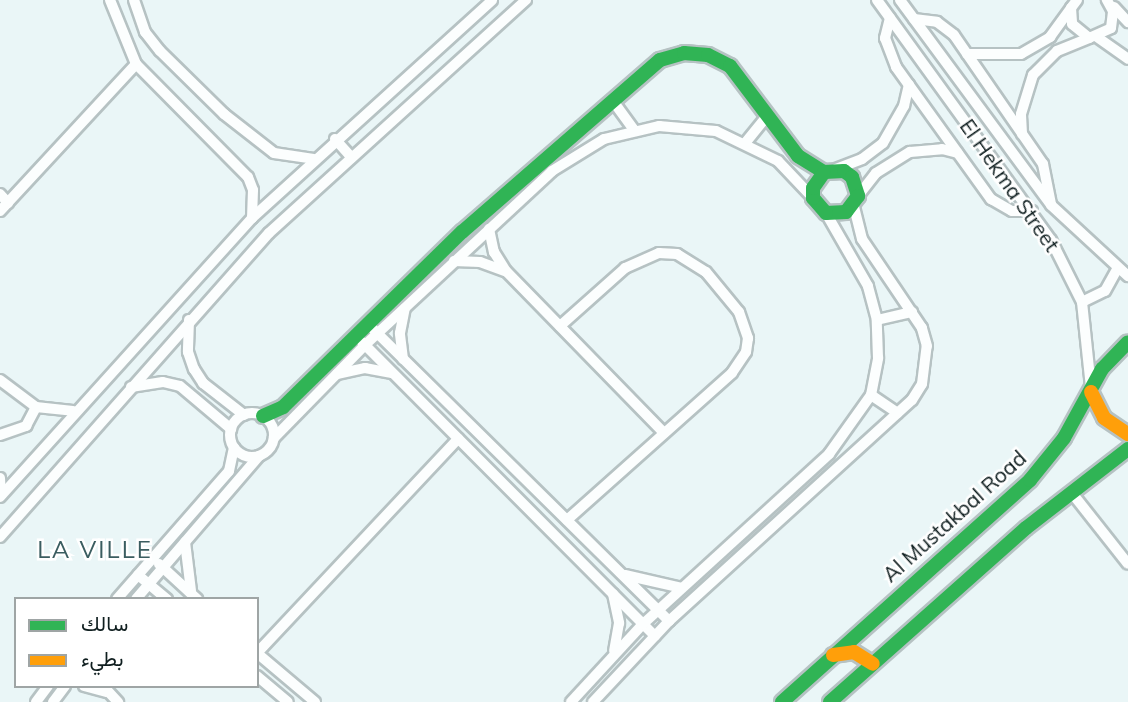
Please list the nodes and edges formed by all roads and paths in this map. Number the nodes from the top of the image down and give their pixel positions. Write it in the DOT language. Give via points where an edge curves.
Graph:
graph roads {
  1 [pos="110,0"];
  2 [pos="134,0"];
  3 [pos="492,0"];
  4 [pos="526,0"];
  5 [pos="877,0"];
  6 [pos="900,0"];
  7 [pos="1108,1"];
  8 [pos="1075,2"];
  9 [pos="890,18"];
  10 [pos="914,19"];
  11 [pos="1128,22"];
  12 [pos="1093,37"];
  13 [pos="967,54"];
  14 [pos="1128,59"];
  15 [pos="136,65"];
  16 [pos="909,85"];
  17 [pos="613,101"];
  18 [pos="767,116"];
  19 [pos="633,129"];
  20 [pos="1022,134"];
  21 [pos="335,139"];
  22 [pos="746,142"];
  23 [pos="957,153"];
  24 [pos="352,158"];
  25 [pos="314,159"];
  26 [pos="829,170"];
  27 [pos="0,194"];
  28 [pos="813,198"];
  29 [pos="856,201"];
  30 [pos="8,202"];
  31 [pos="1051,205"];
  32 [pos="0,211"];
  33 [pos="1032,211"];
  34 [pos="826,213"];
  35 [pos="252,218"];
  36 [pos="489,229"];
  37 [pos="462,232"];
  38 [pos="472,244"];
  39 [pos="454,261"];
  40 [pos="1117,269"];
  41 [pos="506,271"];
  42 [pos="1128,276"];
  43 [pos="1082,302"];
  44 [pos="405,307"];
  45 [pos="912,312"];
  46 [pos="190,317"];
  47 [pos="877,320"];
  48 [pos="560,327"];
  49 [pos="372,328"];
  50 [pos="360,340"];
  51 [pos="1128,342"];
  52 [pos="403,359"];
  53 [pos="393,373"];
  54 [pos="337,374"];
  55 [pos="0,380"];
  56 [pos="131,387"];
  57 [pos="1091,392"];
  58 [pos="871,395"];
  59 [pos="36,407"];
  60 [pos="73,411"];
  61 [pos="898,413"];
  62 [pos="244,415"];
  63 [pos="263,416"];
  64 [pos="231,429"];
  65 [pos="664,433"];
  66 [pos="1128,434"];
  67 [pos="0,435"];
  68 [pos="274,438"];
  69 [pos="458,439"];
  70 [pos="234,448"];
  71 [pos="1128,449"];
  72 [pos="259,456"];
  73 [pos="523,477"];
  74 [pos="0,478"];
  75 [pos="510,490"];
  76 [pos="1072,493"];
  77 [pos="1,496"];
  78 [pos="566,520"];
  79 [pos="0,537"];
  80 [pos="185,542"];
  81 [pos="153,558"];
  82 [pos="1128,564"];
  83 [pos="163,568"];
  84 [pos="621,573"];
  85 [pos="138,575"];
  86 [pos="149,584"];
  87 [pos="682,588"];
  88 [pos="612,590"];
  89 [pos="119,597"];
  90 [pos="138,597"];
  91 [pos="165,597"];
  92 [pos="195,597"];
  93 [pos="658,610"];
  94 [pos="669,621"];
  95 [pos="643,624"];
  96 [pos="655,636"];
  97 [pos="259,651"];
  98 [pos="259,655"];
  99 [pos="831,655"];
  100 [pos="613,656"];
  101 [pos="873,664"];
  102 [pos="259,678"];
  103 [pos="105,689"];
  104 [pos="310,700"];
  105 [pos="118,702"];
  106 [pos="288,702"];
  107 [pos="571,702"];
  108 [pos="593,702"];
  109 [pos="782,702"];
  110 [pos="830,702"];
  1 -- 15 [label="street"];
  2 -- 25 [label="street" via="145,32 160,51 224,114 274,153"];
  3 -- 21 [label="street"];
  4 -- 24 [label="street"];
  5 -- 9 [label="street, El Hekma Street"];
  6 -- 10 [label="street, El Hekma Street"];
  7 -- 11 [label="street"];
  7 -- 12 [label="street" via="1111,28"];
  8 -- 12 [label="street" via="1075,30"];
  8 -- 13 [label="street" via="1050,37 1021,54"];
  9 -- 16 [label="street" via="885,38 888,53"];
  9 -- 33 [label="street, El Hekma Street"];
  10 -- 13 [label="street" via="937,22 954,35"];
  10 -- 31 [label="street, El Hekma Street"];
  12 -- 14 [label="street"];
  12 -- 20 [label="street" via="1057,51 1033,75 1021,114"];
  13 -- 20 [label="street"];
  15 -- 30 [label="street"];
  15 -- 35 [label="street" via="239,166 253,190"];
  16 -- 23 [label="street"];
  16 -- 26 [label="street" via="900,116 883,143 862,159"];
  17 -- 18 [label="main road" via="660,60 684,53 708,55 730,66"];
  17 -- 19 [label="street"];
  17 -- 37 [label="main road"];
  18 -- 22 [label="street"];
  18 -- 26 [label="main road" via="798,156"];
  19 -- 22 [label="street" via="685,125"];
  19 -- 36 [label="street" via="577,153"];
  20 -- 31 [label="street" via="1043,163"];
  21 -- 24 [label="street"];
  21 -- 25 [label="street"];
  22 -- 28 [label="street" via="778,160"];
  23 -- 29 [label="street" via="934,148 910,152 876,173"];
  23 -- 33 [label="street" via="991,200 1012,211"];
  24 -- 46 [label="street" via="269,233"];
  25 -- 35 [label="street"];
  26 -- 28 [label="main road" via="813,188"];
  26 -- 29 [label="main road" via="852,177"];
  27 -- 30 [label="street"];
  28 -- 34 [label="main road"];
  29 -- 34 [label="main road" via="846,212"];
  29 -- 45 [label="street" via="862,239"];
  30 -- 32 [label="street"];
  31 -- 40 [label="street, El Hekma Street"];
  33 -- 43 [label="street, El Hekma Street"];
  34 -- 47 [label="street" via="868,286"];
  35 -- 60 [label="street"];
  36 -- 38 [label="street"];
  36 -- 41 [label="street" via="494,251"];
  37 -- 38 [label="street"];
  37 -- 49 [label="main road"];
  38 -- 39 [label="street"];
  39 -- 41 [label="street" via="480,262"];
  39 -- 44 [label="street"];
  40 -- 42 [label="street, El Hekma Street"];
  40 -- 43 [label="street" via="1105,291"];
  41 -- 48 [label="street"];
  43 -- 57 [label="street, El Hekma Street"];
  44 -- 49 [label="street"];
  44 -- 52 [label="street" via="400,333"];
  45 -- 47 [label="street"];
  45 -- 61 [label="street" via="922,328 927,365 912,400"];
  46 -- 56 [label="street"];
  46 -- 62 [label="street" via="187,334 194,369 203,383"];
  47 -- 58 [label="street" via="878,358"];
  48 -- 65 [label="street"];
  48 -- 65 [label="street" via="641,257 677,254 706,272 745,324 746,352 732,373"];
  49 -- 50 [label="main road"];
  49 -- 52 [label="street"];
  50 -- 53 [label="street"];
  50 -- 54 [label="street"];
  50 -- 63 [label="main road" via="283,407"];
  51 -- 57 [label="main road, Al Mustakbal Road" via="1102,369"];
  52 -- 73 [label="street"];
  53 -- 54 [label="street" via="365,369"];
  53 -- 69 [label="street"];
  54 -- 68 [label="street"];
  55 -- 59 [label="street"];
  56 -- 64 [label="street" via="155,382 180,386"];
  56 -- 79 [label="street"];
  57 -- 66 [label="main road" via="1104,418"];
  57 -- 99 [label="main road, Al Mustakbal Road" via="1065,438 1030,480"];
  58 -- 61 [label="street"];
  58 -- 87 [label="street" via="829,454"];
  59 -- 60 [label="street"];
  59 -- 67 [label="street" via="26,426"];
  60 -- 77 [label="street"];
  61 -- 94 [label="street"];
  62 -- 63 [label="street"];
  62 -- 64 [label="street"];
  63 -- 68 [label="street"];
  64 -- 70 [label="street"];
  65 -- 78 [label="street"];
  68 -- 72 [label="street"];
  69 -- 75 [label="street"];
  69 -- 97 [label="street"];
  70 -- 72 [label="street" via="250,457"];
  70 -- 81 [label="street" via="229,471"];
  71 -- 76 [label="main road"];
  72 -- 80 [label="street"];
  73 -- 75 [label="street"];
  73 -- 78 [label="street"];
  74 -- 77 [label="street"];
  75 -- 88 [label="street"];
  76 -- 82 [label="street"];
  76 -- 101 [label="main road"];
  78 -- 84 [label="street"];
  80 -- 83 [label="street"];
  80 -- 92 [label="street"];
  81 -- 83 [label="street"];
  81 -- 85 [label="street"];
  83 -- 86 [label="street"];
  83 -- 92 [label="street"];
  84 -- 87 [label="street"];
  84 -- 93 [label="street"];
  85 -- 86 [label="street"];
  85 -- 89 [label="street"];
  86 -- 90 [label="street"];
  86 -- 91 [label="street"];
  87 -- 93 [label="street"];
  88 -- 95 [label="street"];
  88 -- 100 [label="street" via="619,623"];
  93 -- 94 [label="street"];
  93 -- 95 [label="street"];
  94 -- 96 [label="street"];
  95 -- 96 [label="street"];
  95 -- 100 [label="street"];
  96 -- 108 [label="street"];
  98 -- 104 [label="street"];
  99 -- 101 [label="main road" via="854,652"];
  99 -- 109 [label="main road, Al Mustakbal Road"];
  100 -- 107 [label="street"];
  101 -- 110 [label="main road"];
  102 -- 106 [label="street"];
  103 -- 105 [label="street"];
}
